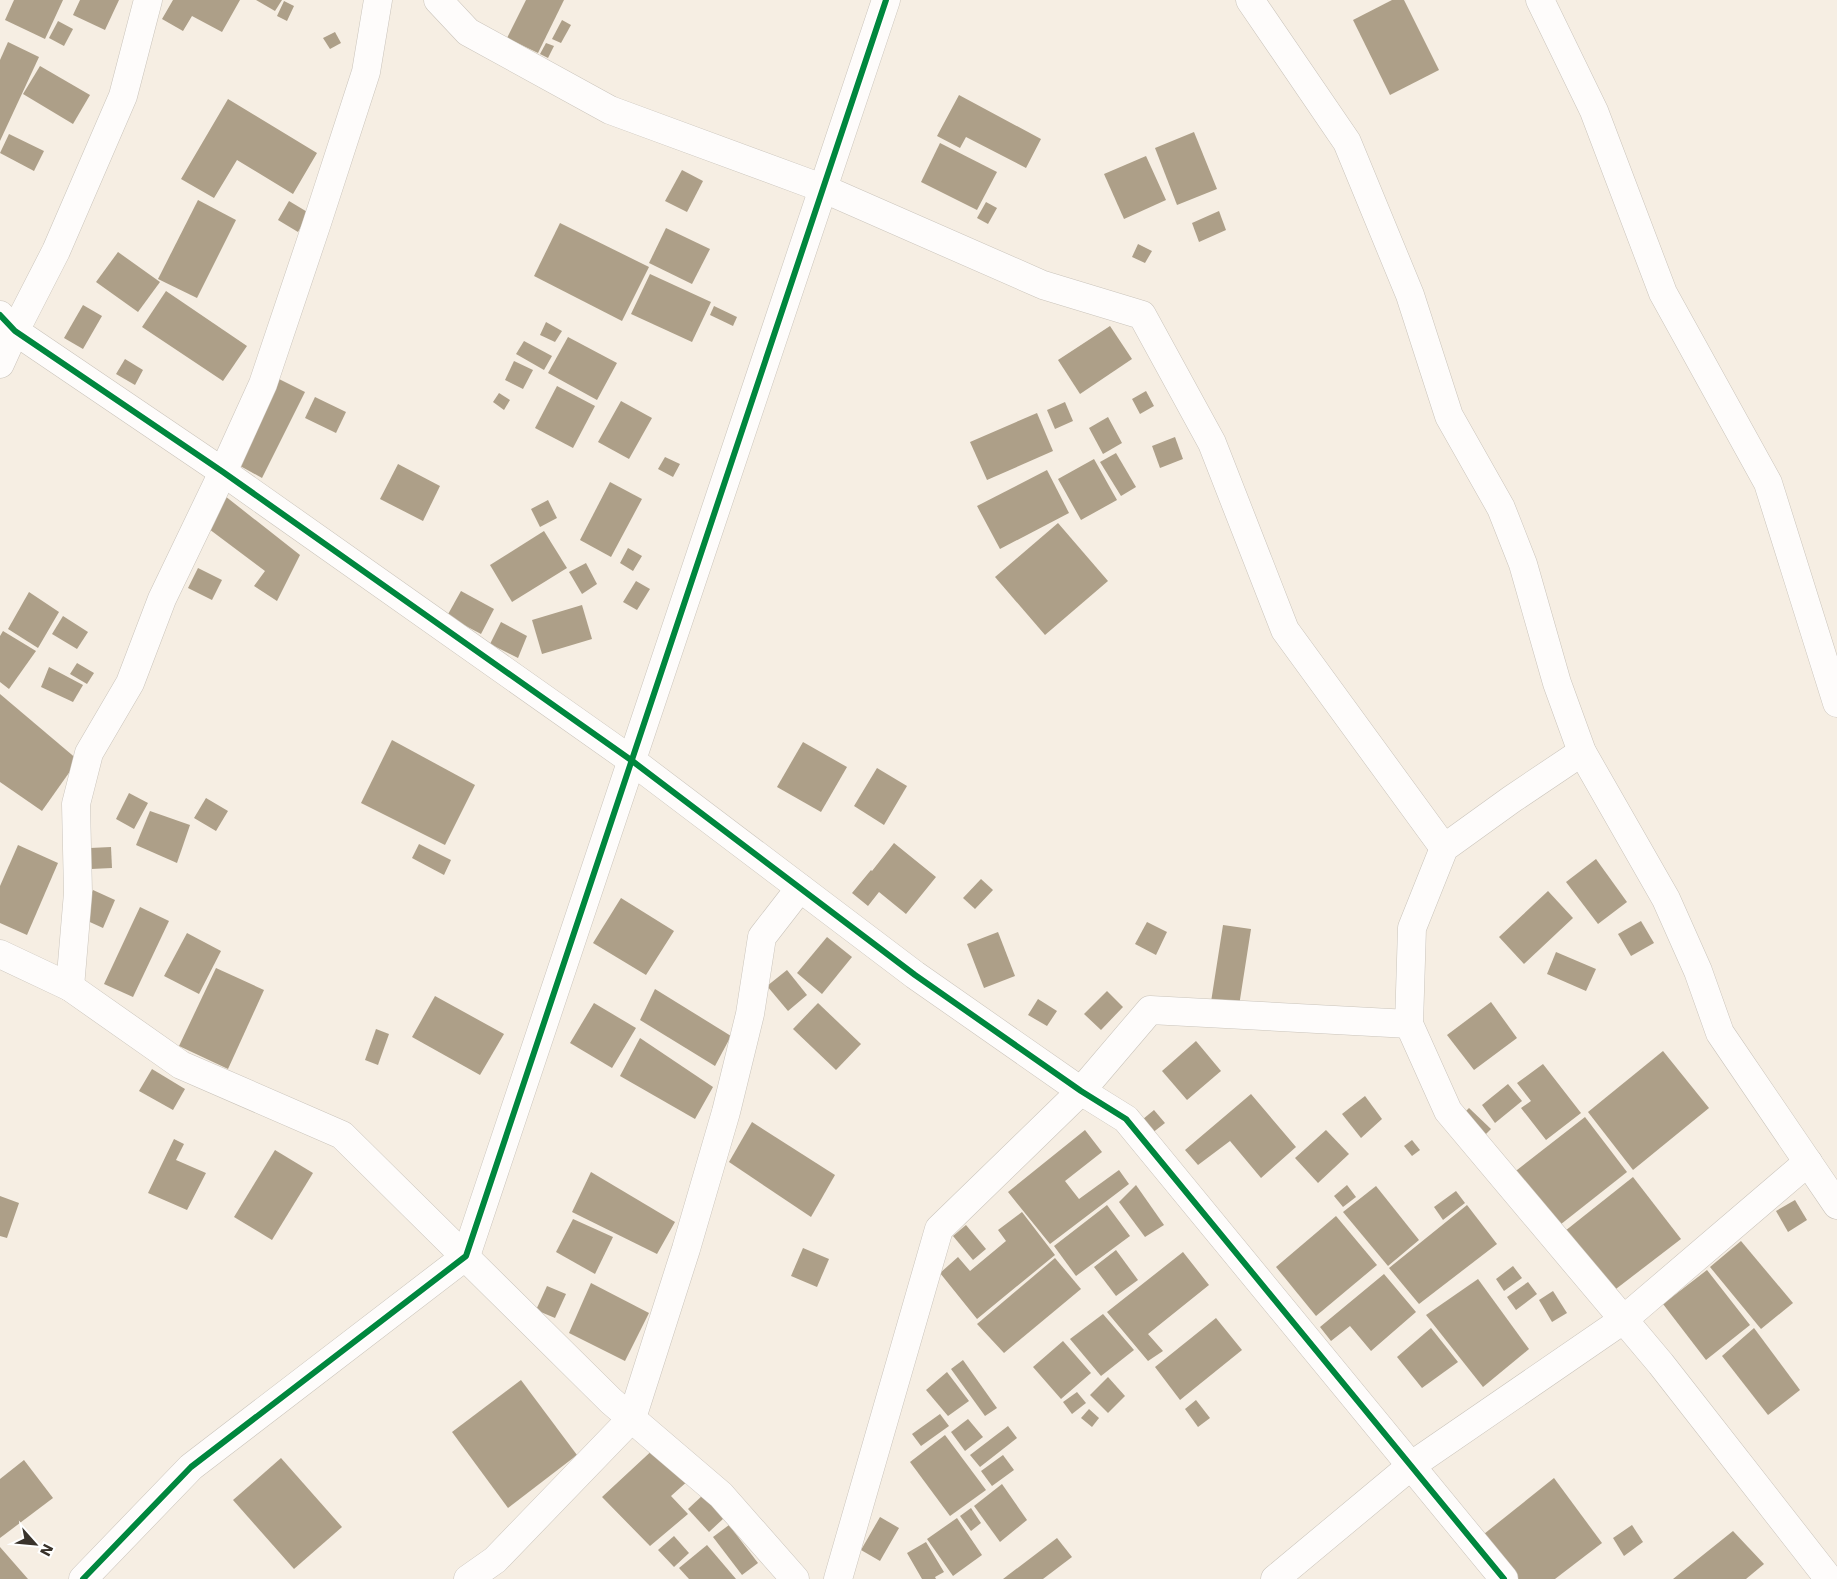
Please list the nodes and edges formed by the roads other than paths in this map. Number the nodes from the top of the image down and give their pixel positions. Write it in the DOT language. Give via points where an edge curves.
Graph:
graph roads {
  1 [pos="148,0"];
  2 [pos="378,0"];
  3 [pos="438,0"];
  4 [pos="886,0"];
  5 [pos="1250,0"];
  6 [pos="1540,0"];
  7 [pos="822,188"];
  8 [pos="7,323"];
  9 [pos="0,364"];
  10 [pos="223,472"];
  11 [pos="1837,703"];
  12 [pos="1582,752"];
  13 [pos="631,760"];
  14 [pos="1444,848"];
  15 [pos="800,888"];
  16 [pos="0,954"];
  17 [pos="70,987"];
  18 [pos="1409,1024"];
  19 [pos="1081,1091"];
  20 [pos="1808,1162"];
  21 [pos="1837,1205"];
  22 [pos="466,1256"];
  23 [pos="1623,1320"];
  24 [pos="632,1418"];
  25 [pos="1412,1465"];
  26 [pos="83,1579"];
  27 [pos="468,1579"];
  28 [pos="795,1579"];
  29 [pos="838,1579"];
  30 [pos="1275,1579"];
  31 [pos="1504,1579"];
  32 [pos="1829,1579"];
  1 -- 8 [label="street" via="122,96 56,252"];
  2 -- 10 [label="street" via="366,72 320,214 263,384"];
  3 -- 7 [label="street" via="468,32 610,110"];
  4 -- 7 [label="street"];
  5 -- 12 [label="street" via="1347,142 1410,295 1449,416 1501,508 1523,564 1557,683"];
  6 -- 11 [label="street" via="1594,111 1663,293 1768,483"];
  7 -- 13 [label="street"];
  7 -- 14 [label="street" via="1043,286 1142,315 1212,443 1285,630"];
  8 -- 9 [label="street"];
  8 -- 10 [label="street"];
  10 -- 13 [label="street"];
  10 -- 17 [label="street" via="162,599 130,683 89,753 76,804 78,893"];
  12 -- 14 [label="street"];
  12 -- 20 [label="street" via="1666,899 1698,971 1720,1033"];
  13 -- 15 [label="street"];
  13 -- 22 [label="street"];
  14 -- 18 [label="street" via="1412,928"];
  15 -- 19 [label="street" via="915,975"];
  15 -- 24 [label="street" via="762,937 750,1014 726,1112"];
  16 -- 17 [label="street"];
  17 -- 22 [label="street" via="181,1065 342,1135"];
  18 -- 19 [label="street" via="1150,1010"];
  18 -- 23 [label="street" via="1448,1111"];
  19 -- 25 [label="street" via="1126,1119"];
  19 -- 29 [label="street" via="940,1229"];
  20 -- 21 [label="street"];
  20 -- 23 [label="street"];
  22 -- 24 [label="street" via="611,1401"];
  22 -- 26 [label="street" via="191,1467"];
  23 -- 25 [label="street"];
  23 -- 32 [label="street"];
  24 -- 27 [label="street" via="495,1560"];
  24 -- 28 [label="street" via="721,1494"];
  25 -- 30 [label="street"];
  25 -- 31 [label="street"];
}
